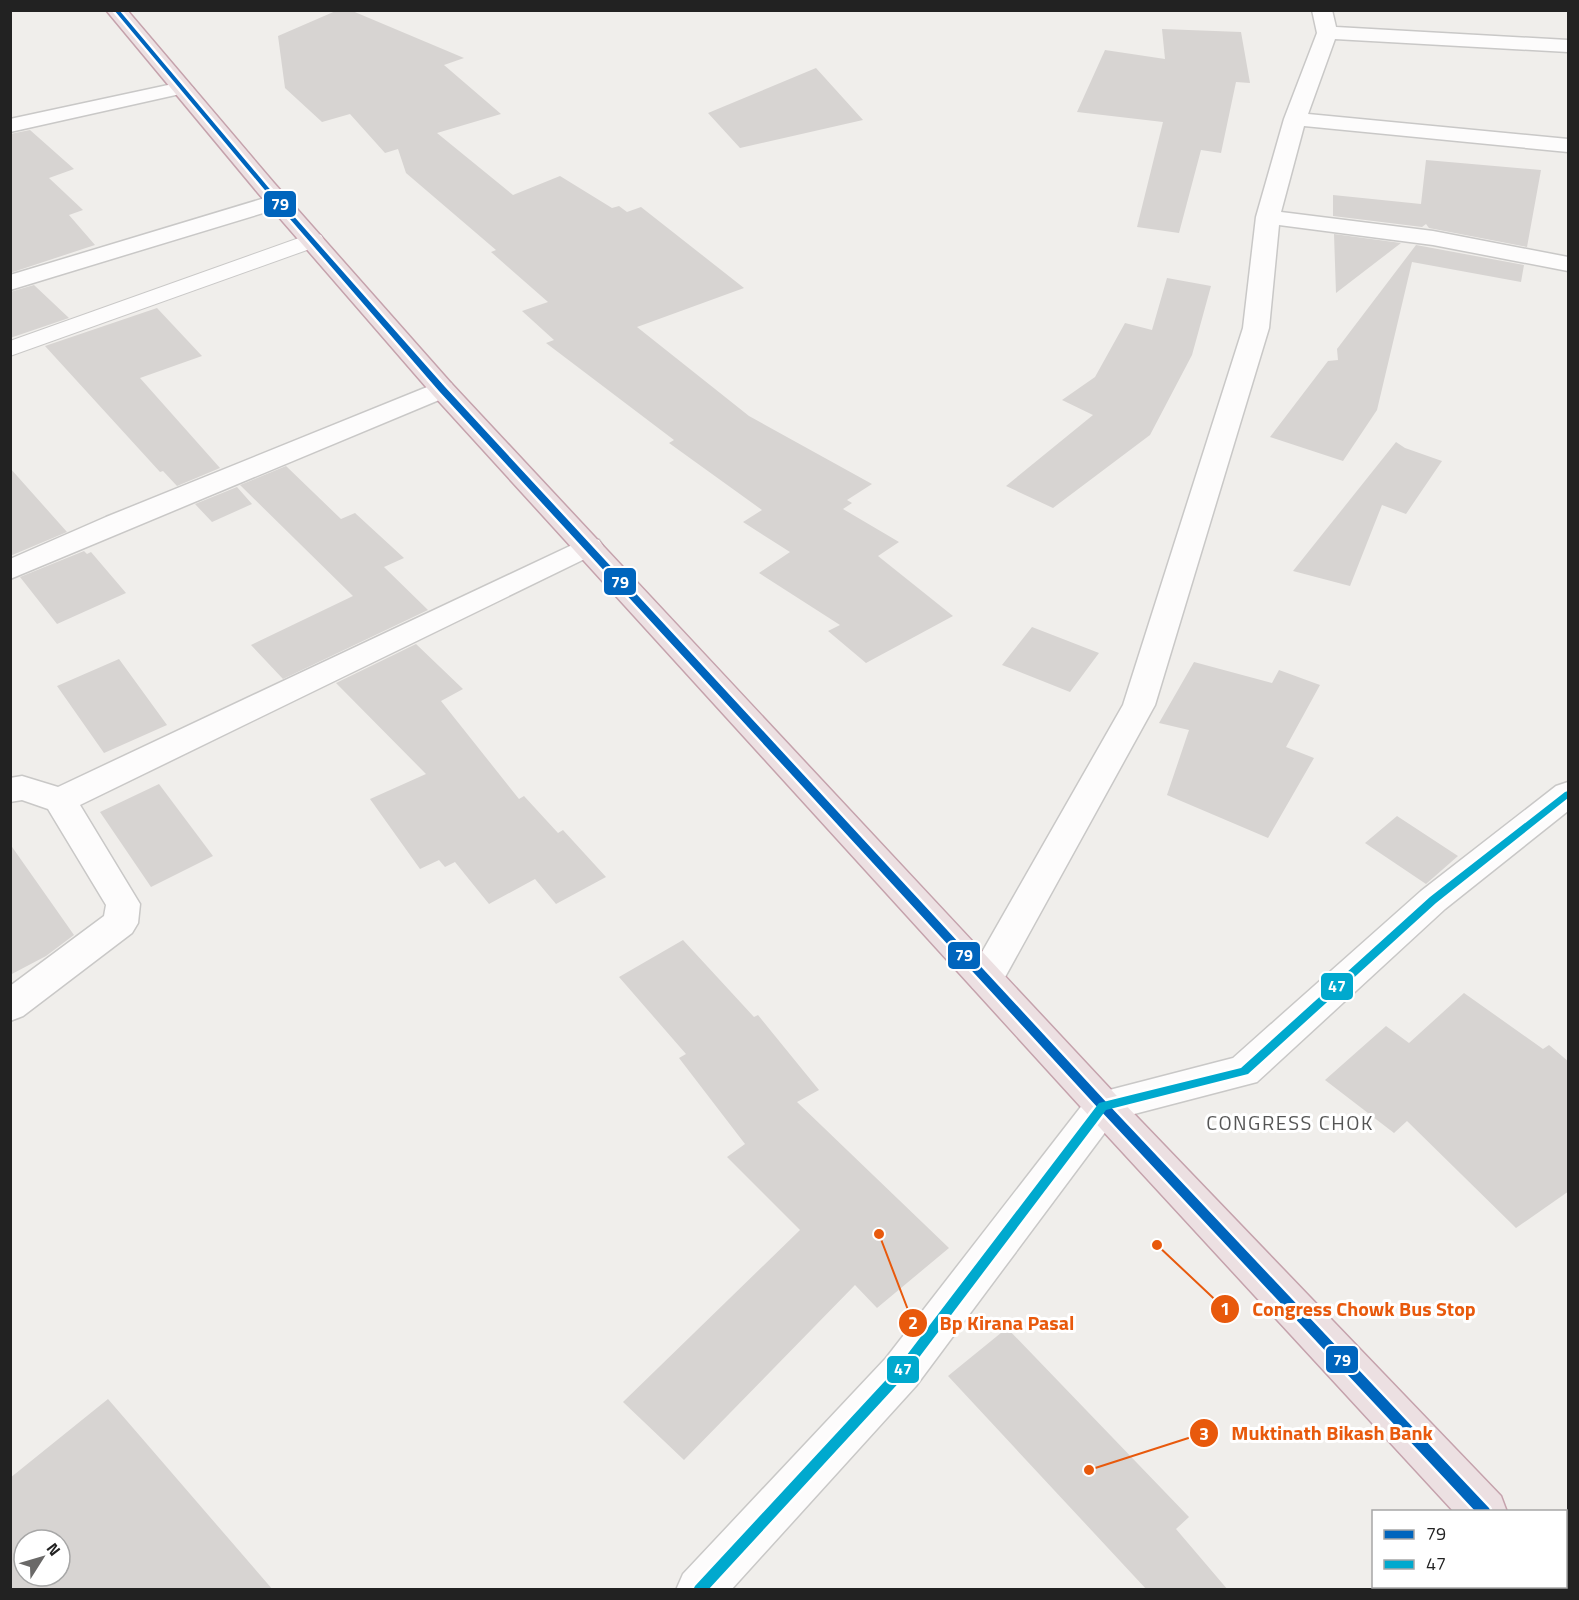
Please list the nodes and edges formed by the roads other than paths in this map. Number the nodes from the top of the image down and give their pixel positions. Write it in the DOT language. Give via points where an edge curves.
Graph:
graph roads {
  1 [pos="117,10"];
  2 [pos="1325,22"];
  3 [pos="1569,46"];
  4 [pos="182,88"];
  5 [pos="1295,119"];
  6 [pos="10,126"];
  7 [pos="1569,146"];
  8 [pos="278,201"];
  9 [pos="1268,217"];
  10 [pos="314,240"];
  11 [pos="1569,264"];
  12 [pos="10,283"];
  13 [pos="10,349"];
  14 [pos="442,388"];
  15 [pos="589,546"];
  16 [pos="10,570"];
  17 [pos="14,781"];
  18 [pos="1569,794"];
  19 [pos="60,800"];
  20 [pos="987,978"];
  21 [pos="10,1006"];
  22 [pos="1103,1106"];
  23 [pos="1483,1510"];
  24 [pos="699,1590"];
  1 -- 4 [label="highway"];
  2 -- 3 [label="street"];
  2 -- 5 [label="street"];
  4 -- 6 [label="street"];
  4 -- 8 [label="highway"];
  5 -- 7 [label="street"];
  5 -- 9 [label="street"];
  8 -- 10 [label="highway"];
  8 -- 12 [label="street"];
  9 -- 11 [label="street" via="1433,237"];
  9 -- 20 [label="street" via="1256,328 1139,705"];
  10 -- 13 [label="lane"];
  10 -- 14 [label="highway"];
  14 -- 15 [label="highway"];
  14 -- 16 [label="street"];
  15 -- 19 [label="street"];
  15 -- 20 [label="highway"];
  17 -- 19 [label="street"];
  18 -- 22 [label="street" via="1433,900 1244,1071"];
  19 -- 21 [label="street" via="123,904 120,923"];
  20 -- 22 [label="highway"];
  22 -- 23 [label="highway"];
  22 -- 24 [label="street" via="901,1372"];
}
